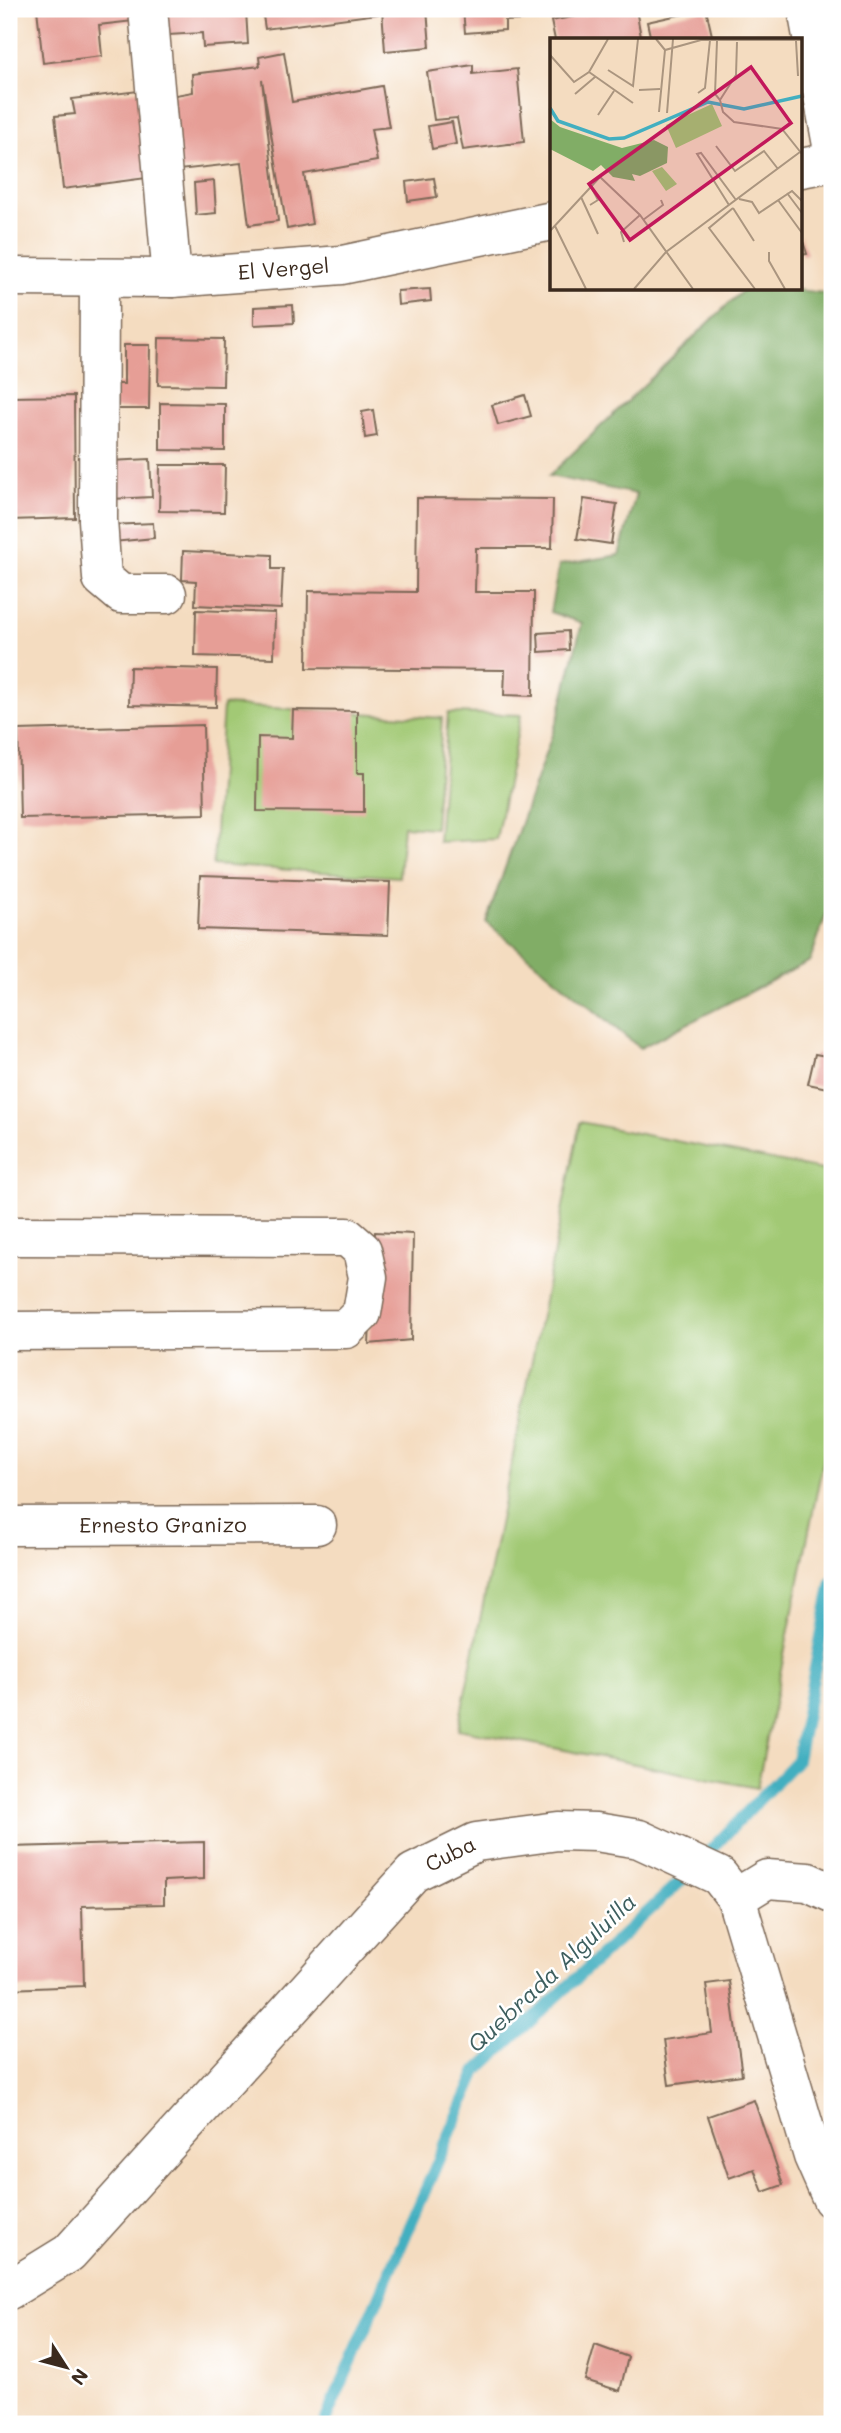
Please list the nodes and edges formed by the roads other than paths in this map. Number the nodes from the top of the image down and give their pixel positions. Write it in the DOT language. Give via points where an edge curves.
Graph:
graph roads {
  1 [pos="148,9"];
  2 [pos="807,9"];
  3 [pos="832,145"];
  4 [pos="832,162"];
  5 [pos="802,168"];
  6 [pos="550,221"];
  7 [pos="9,277"];
  8 [pos="172,278"];
  9 [pos="99,279"];
  10 [pos="167,594"];
  11 [pos="9,1236"];
  12 [pos="9,1331"];
  13 [pos="317,1525"];
  14 [pos="9,1526"];
  15 [pos="832,1893"];
  16 [pos="736,1898"];
  17 [pos="832,2199"];
  18 [pos="9,2290"];
  1 -- 8 [label="street"];
  2 -- 3 [label="street"];
  4 -- 5 [label="street"];
  6 -- 8 [label="street, El Vergel" via="342,265"];
  7 -- 9 [label="street, El Vergel"];
  8 -- 9 [label="street, El Vergel"];
  9 -- 10 [label="street" via="102,578 121,594"];
  11 -- 12 [label="street" via="347,1237 362,1250 368,1277 362,1313 346,1329"];
  13 -- 14 [label="street, Ernesto Granizo"];
  15 -- 16 [label="street" via="808,1882 767,1879"];
  16 -- 17 [label="street, Cuba" via="813,2156"];
  16 -- 18 [label="street, Cuba" via="719,1876 639,1839 596,1832 558,1831 476,1842 413,1873 69,2253"];
}
